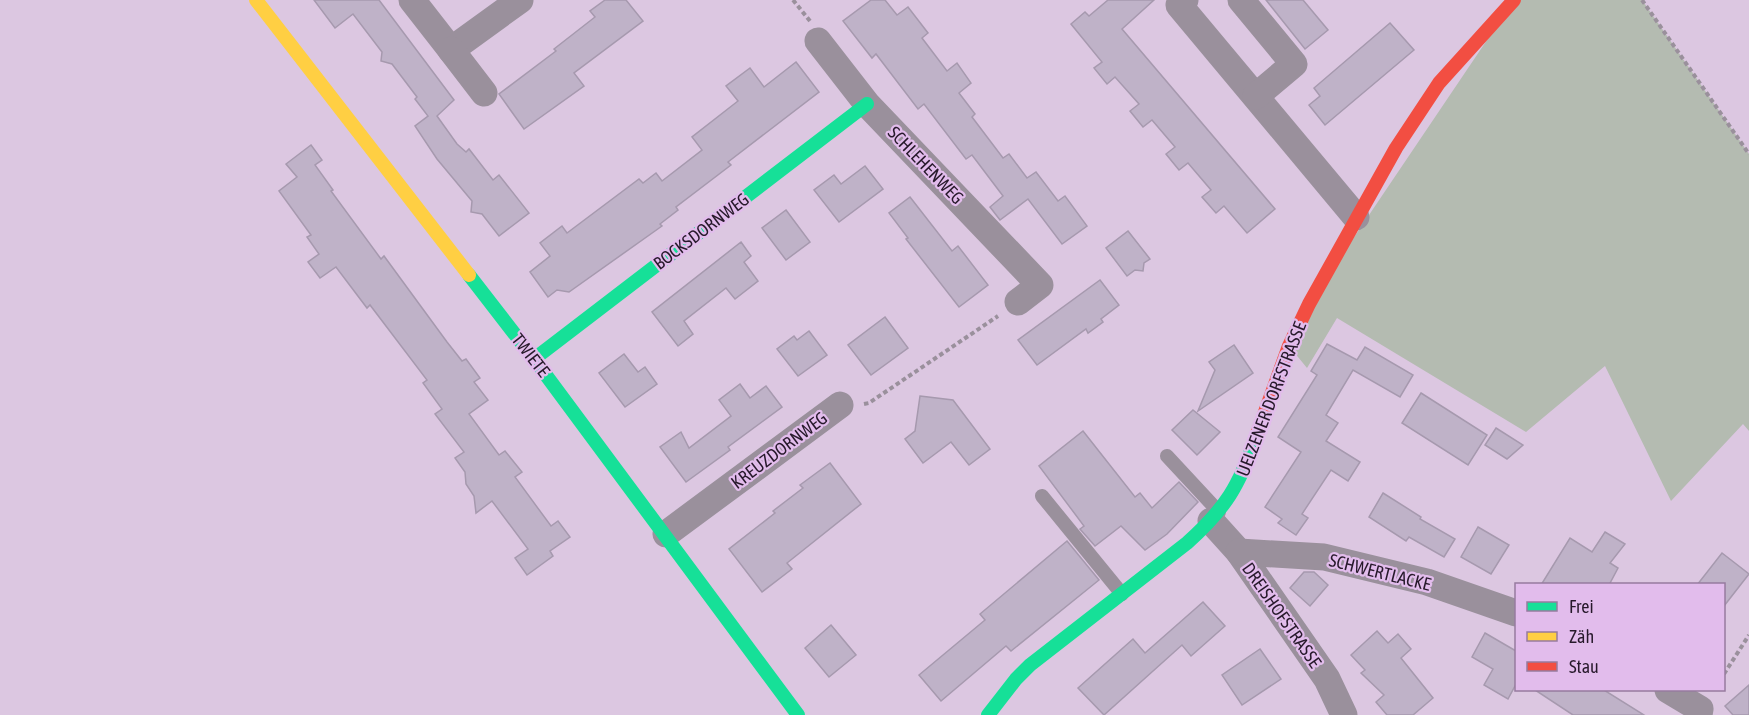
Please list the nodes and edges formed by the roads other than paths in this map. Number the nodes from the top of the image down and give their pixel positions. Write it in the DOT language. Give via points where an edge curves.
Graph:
graph roads {
  1 [pos="256,0"];
  2 [pos="412,0"];
  3 [pos="520,0"];
  4 [pos="1185,0"];
  5 [pos="1241,0"];
  6 [pos="1514,0"];
  7 [pos="818,41"];
  8 [pos="451,50"];
  9 [pos="484,93"];
  10 [pos="1256,96"];
  11 [pos="867,104"];
  12 [pos="1356,217"];
  13 [pos="1018,302"];
  14 [pos="534,359"];
  15 [pos="840,405"];
  16 [pos="1167,456"];
  17 [pos="1042,496"];
  18 [pos="1215,516"];
  19 [pos="666,534"];
  20 [pos="1239,552"];
  21 [pos="1122,594"];
  22 [pos="1515,613"];
  23 [pos="1670,691"];
  24 [pos="798,715"];
  25 [pos="988,715"];
  26 [pos="1344,715"];
  27 [pos="1699,715"];
  1 -- 14 [label="street, TWIETE"];
  2 -- 8 [label="street"];
  3 -- 8 [label="street"];
  4 -- 10 [label="street" via="1179,5"];
  5 -- 10 [label="street" via="1294,64"];
  6 -- 12 [label="street, UELZENER DORFSTRASSE" via="1439,83"];
  7 -- 11 [label="street, SCHLEHENWEG"];
  8 -- 9 [label="street"];
  10 -- 12 [label="street"];
  11 -- 13 [label="street, SCHLEHENWEG" via="1048,279"];
  11 -- 14 [label="street, BOCKSDORNWEG"];
  12 -- 18 [label="street, UELZENER DORFSTRASSE" via="1288,346 1246,466"];
  14 -- 19 [label="street, TWIETE"];
  15 -- 19 [label="street, KREUZDORNWEG"];
  16 -- 18 [label="lane"];
  17 -- 21 [label="lane"];
  18 -- 20 [label="street, DREISHOFSTRASSE"];
  18 -- 21 [label="street, UELZENER DORFSTRASSE"];
  19 -- 24 [label="street, TWIETE"];
  20 -- 22 [label="street, SCHWERTLACKE" via="1324,557 1427,582"];
  20 -- 26 [label="street, DREISHOFSTRASSE" via="1327,679"];
  21 -- 25 [label="street, UELZENER DORFSTRASSE" via="1030,664"];
  23 -- 27 [label="street" via="1700,709"];
}
